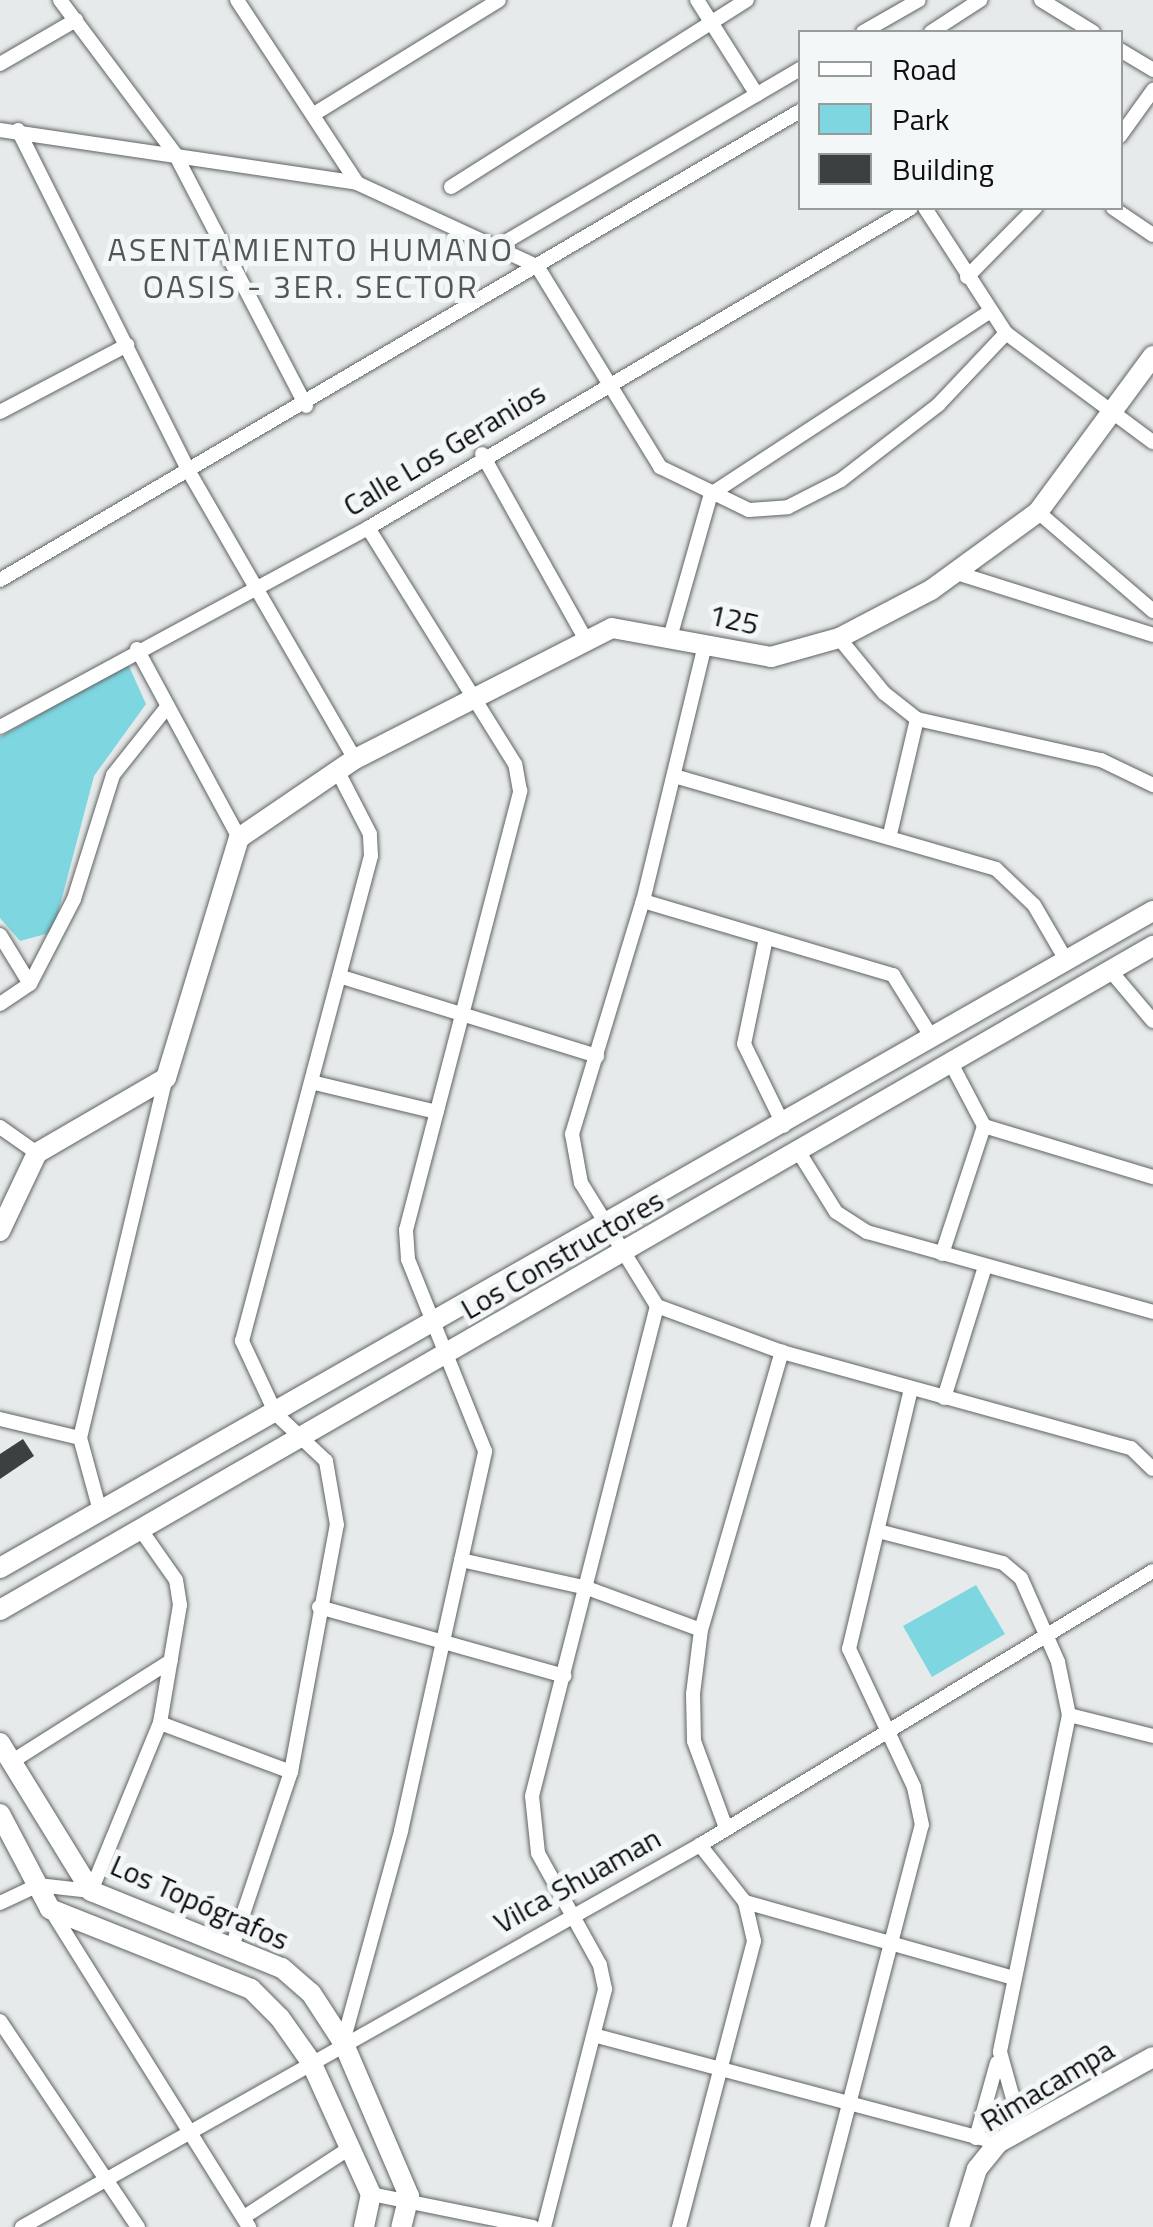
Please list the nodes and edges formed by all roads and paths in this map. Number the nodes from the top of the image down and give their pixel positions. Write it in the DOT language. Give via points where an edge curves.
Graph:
graph roads {
  1 [pos="60,0"];
  2 [pos="238,0"];
  3 [pos="499,0"];
  4 [pos="698,0"];
  5 [pos="746,0"];
  6 [pos="919,0"];
  7 [pos="980,0"];
  8 [pos="1041,0"];
  9 [pos="76,20"];
  10 [pos="710,20"];
  11 [pos="866,30"];
  12 [pos="941,30"];
  13 [pos="1090,30"];
  14 [pos="1123,52"];
  15 [pos="0,64"];
  16 [pos="798,70"];
  17 [pos="1153,70"];
  18 [pos="1153,90"];
  19 [pos="757,94"];
  20 [pos="798,112"];
  21 [pos="314,114"];
  22 [pos="0,130"];
  23 [pos="18,130"];
  24 [pos="1123,132"];
  25 [pos="174,154"];
  26 [pos="356,183"];
  27 [pos="451,187"];
  28 [pos="908,210"];
  29 [pos="926,210"];
  30 [pos="1034,210"];
  31 [pos="1116,210"];
  32 [pos="1153,234"];
  33 [pos="495,248"];
  34 [pos="537,266"];
  35 [pos="966,277"];
  36 [pos="988,313"];
  37 [pos="1006,333"];
  38 [pos="127,345"];
  39 [pos="1153,356"];
  40 [pos="606,385"];
  41 [pos="306,406"];
  42 [pos="0,411"];
  43 [pos="1112,412"];
  44 [pos="1153,442"];
  45 [pos="482,454"];
  46 [pos="188,470"];
  47 [pos="711,494"];
  48 [pos="1038,512"];
  49 [pos="368,528"];
  50 [pos="960,574"];
  51 [pos="0,580"];
  52 [pos="257,590"];
  53 [pos="1153,611"];
  54 [pos="671,634"];
  55 [pos="1153,635"];
  56 [pos="840,638"];
  57 [pos="587,642"];
  58 [pos="705,644"];
  59 [pos="137,650"];
  60 [pos="478,702"];
  61 [pos="167,707"];
  62 [pos="917,719"];
  63 [pos="0,727"];
  64 [pos="356,759"];
  65 [pos="1153,764"];
  66 [pos="338,772"];
  67 [pos="674,776"];
  68 [pos="1151,783"];
  69 [pos="890,834"];
  70 [pos="239,838"];
  71 [pos="642,901"];
  72 [pos="1153,911"];
  73 [pos="0,935"];
  74 [pos="766,938"];
  75 [pos="1153,946"];
  76 [pos="1066,960"];
  77 [pos="1109,968"];
  78 [pos="345,978"];
  79 [pos="30,984"];
  80 [pos="0,1004"];
  81 [pos="464,1015"];
  82 [pos="1153,1021"];
  83 [pos="932,1038"];
  84 [pos="598,1056"];
  85 [pos="952,1065"];
  86 [pos="166,1078"];
  87 [pos="315,1084"];
  88 [pos="437,1112"];
  89 [pos="784,1126"];
  90 [pos="984,1126"];
  91 [pos="0,1127"];
  92 [pos="37,1153"];
  93 [pos="800,1154"];
  94 [pos="1153,1177"];
  95 [pos="604,1223"];
  96 [pos="0,1230"];
  97 [pos="624,1252"];
  98 [pos="942,1254"];
  99 [pos="985,1266"];
  100 [pos="657,1306"];
  101 [pos="1153,1312"];
  102 [pos="436,1316"];
  103 [pos="782,1352"];
  104 [pos="444,1356"];
  105 [pos="911,1389"];
  106 [pos="944,1398"];
  107 [pos="276,1414"];
  108 [pos="0,1419"];
  109 [pos="302,1433"];
  110 [pos="80,1438"];
  111 [pos="1153,1468"];
  112 [pos="100,1511"];
  113 [pos="878,1531"];
  114 [pos="143,1533"];
  115 [pos="461,1560"];
  116 [pos="0,1568"];
  117 [pos="1153,1571"];
  118 [pos="587,1588"];
  119 [pos="319,1606"];
  120 [pos="0,1610"];
  121 [pos="701,1630"];
  122 [pos="1046,1636"];
  123 [pos="439,1644"];
  124 [pos="170,1661"];
  125 [pos="564,1676"];
  126 [pos="1069,1715"];
  127 [pos="160,1723"];
  128 [pos="883,1731"];
  129 [pos="1153,1736"];
  130 [pos="6,1752"];
  131 [pos="291,1772"];
  132 [pos="0,1814"];
  133 [pos="726,1828"];
  134 [pos="700,1845"];
  135 [pos="38,1885"];
  136 [pos="92,1891"];
  137 [pos="745,1902"];
  138 [pos="0,1903"];
  139 [pos="50,1909"];
  140 [pos="573,1914"];
  141 [pos="890,1944"];
  142 [pos="232,1946"];
  143 [pos="1010,1977"];
  144 [pos="2,2027"];
  145 [pos="597,2036"];
  146 [pos="343,2042"];
  147 [pos="1000,2052"];
  148 [pos="1153,2056"];
  149 [pos="311,2062"];
  150 [pos="722,2070"];
  151 [pos="852,2108"];
  152 [pos="1022,2132"];
  153 [pos="189,2133"];
  154 [pos="976,2138"];
  155 [pos="998,2143"];
  156 [pos="350,2148"];
  157 [pos="111,2180"];
  158 [pos="371,2194"];
  159 [pos="408,2196"];
  160 [pos="247,2222"];
  161 [pos="22,2227"];
  162 [pos="138,2227"];
  163 [pos="364,2227"];
  164 [pos="401,2227"];
  165 [pos="533,2227"];
  166 [pos="544,2227"];
  167 [pos="679,2227"];
  168 [pos="817,2227"];
  169 [pos="959,2227"];
  1 -- 9 [label="street"];
  2 -- 21 [label="street"];
  3 -- 21 [label="street"];
  4 -- 10 [label="street"];
  5 -- 10 [label="street"];
  6 -- 11 [label="street"];
  7 -- 12 [label="street"];
  8 -- 13 [label="street"];
  9 -- 15 [label="street"];
  9 -- 25 [label="street"];
  10 -- 19 [label="street"];
  10 -- 27 [label="street"];
  14 -- 17 [label="street"];
  16 -- 19 [label="street"];
  18 -- 24 [label="street"];
  19 -- 33 [label="street"];
  20 -- 34 [label="street"];
  21 -- 26 [label="street"];
  22 -- 23 [label="street"];
  23 -- 25 [label="street"];
  23 -- 38 [label="street"];
  25 -- 26 [label="street"];
  25 -- 41 [label="street"];
  26 -- 33 [label="street"];
  28 -- 40 [label="street, Calle Los Geranios"];
  29 -- 35 [label="street"];
  30 -- 35 [label="street"];
  31 -- 32 [label="street"];
  33 -- 34 [label="street"];
  34 -- 40 [label="street"];
  34 -- 41 [label="street"];
  35 -- 36 [label="street"];
  36 -- 37 [label="street"];
  36 -- 47 [label="street"];
  37 -- 43 [label="street"];
  37 -- 47 [label="street" via="938,405 842,480 788,507 749,510"];
  38 -- 42 [label="street"];
  38 -- 46 [label="street"];
  39 -- 43 [label="main road, 125"];
  40 -- 45 [label="street, Calle Los Geranios"];
  40 -- 47 [label="street" via="660,467"];
  41 -- 46 [label="street"];
  43 -- 44 [label="street"];
  43 -- 48 [label="main road, 125"];
  45 -- 49 [label="street, Calle Los Geranios"];
  45 -- 57 [label="street"];
  46 -- 51 [label="street"];
  46 -- 52 [label="street"];
  47 -- 54 [label="street"];
  48 -- 50 [label="main road, 125"];
  48 -- 53 [label="street"];
  49 -- 52 [label="street, Calle Los Geranios"];
  49 -- 60 [label="street"];
  50 -- 55 [label="street"];
  50 -- 56 [label="main road, 125"];
  52 -- 59 [label="street, Calle Los Geranios"];
  52 -- 64 [label="street"];
  54 -- 57 [label="main road, 125" via="612,628"];
  54 -- 58 [label="main road, 125"];
  56 -- 58 [label="main road, 125" via="771,657"];
  56 -- 62 [label="street" via="884,693"];
  57 -- 60 [label="main road, 125"];
  58 -- 67 [label="street"];
  59 -- 61 [label="street"];
  59 -- 63 [label="street, Calle Los Geranios"];
  60 -- 64 [label="main road, 125"];
  60 -- 81 [label="street" via="515,764 520,791"];
  61 -- 70 [label="street"];
  61 -- 79 [label="street" via="113,775 74,899"];
  62 -- 68 [label="street" via="1101,760"];
  62 -- 69 [label="street"];
  64 -- 66 [label="main road, 125"];
  65 -- 68 [label="street"];
  66 -- 70 [label="main road, 125"];
  66 -- 78 [label="street" via="370,834 371,856"];
  67 -- 69 [label="street"];
  67 -- 71 [label="street"];
  69 -- 76 [label="street" via="1011,878"];
  70 -- 86 [label="main road"];
  71 -- 74 [label="street"];
  71 -- 84 [label="street"];
  72 -- 76 [label="main road, Los Constructores"];
  73 -- 79 [label="street"];
  74 -- 83 [label="street" via="893,975"];
  74 -- 89 [label="street" via="744,1044"];
  75 -- 77 [label="main road, Los Constructores"];
  76 -- 83 [label="main road, Los Constructores"];
  77 -- 82 [label="street"];
  77 -- 85 [label="main road, Los Constructores"];
  78 -- 81 [label="street"];
  78 -- 87 [label="street"];
  79 -- 80 [label="street"];
  81 -- 84 [label="street"];
  81 -- 88 [label="street"];
  83 -- 89 [label="main road, Los Constructores"];
  84 -- 95 [label="street" via="571,1152"];
  85 -- 90 [label="street"];
  85 -- 93 [label="main road, Los Constructores"];
  86 -- 92 [label="main road"];
  86 -- 110 [label="street"];
  87 -- 88 [label="street"];
  87 -- 107 [label="street" via="242,1341"];
  88 -- 102 [label="street" via="406,1245"];
  89 -- 95 [label="main road, Los Constructores"];
  90 -- 94 [label="street"];
  90 -- 98 [label="street"];
  91 -- 92 [label="street"];
  92 -- 96 [label="main road"];
  93 -- 97 [label="main road, Los Constructores"];
  93 -- 98 [label="street" via="849,1224"];
  95 -- 97 [label="street"];
  95 -- 102 [label="main road, Los Constructores"];
  97 -- 100 [label="street"];
  97 -- 104 [label="main road, Los Constructores"];
  98 -- 99 [label="street"];
  99 -- 101 [label="street"];
  99 -- 106 [label="street"];
  100 -- 103 [label="street"];
  100 -- 118 [label="street"];
  102 -- 104 [label="street"];
  102 -- 107 [label="main road, Los Constructores"];
  103 -- 105 [label="street"];
  103 -- 121 [label="street"];
  104 -- 109 [label="main road, Los Constructores"];
  104 -- 115 [label="street" via="485,1451"];
  105 -- 106 [label="street"];
  105 -- 113 [label="street"];
  106 -- 111 [label="street" via="1132,1448"];
  107 -- 109 [label="street"];
  107 -- 112 [label="main road, Los Constructores"];
  108 -- 110 [label="street"];
  109 -- 114 [label="main road, Los Constructores"];
  109 -- 119 [label="street" via="326,1460 338,1505"];
  110 -- 112 [label="street"];
  112 -- 116 [label="main road, Los Constructores"];
  113 -- 122 [label="street" via="1003,1562 1020,1578"];
  113 -- 128 [label="street" via="848,1649"];
  114 -- 120 [label="main road, Los Constructores"];
  114 -- 124 [label="street" via="176,1580"];
  115 -- 118 [label="street"];
  115 -- 123 [label="street"];
  117 -- 122 [label="street, Vilca Shuaman"];
  118 -- 121 [label="street"];
  118 -- 125 [label="street"];
  119 -- 123 [label="street"];
  119 -- 131 [label="street"];
  121 -- 133 [label="street" via="694,1740"];
  122 -- 126 [label="street"];
  122 -- 128 [label="street, Vilca Shuaman"];
  123 -- 125 [label="street"];
  123 -- 146 [label="street" via="401,1831"];
  124 -- 127 [label="street"];
  124 -- 130 [label="street"];
  125 -- 140 [label="street" via="531,1813 538,1854"];
  126 -- 129 [label="street"];
  126 -- 143 [label="street"];
  127 -- 131 [label="street"];
  127 -- 136 [label="street"];
  128 -- 133 [label="street, Vilca Shuaman"];
  128 -- 141 [label="street" via="914,1787 922,1825"];
  130 -- 136 [label="main road, Los Topógrafos"];
  131 -- 142 [label="street"];
  132 -- 135 [label="main road"];
  133 -- 134 [label="street, Vilca Shuaman"];
  134 -- 137 [label="street"];
  134 -- 140 [label="street, Vilca Shuaman"];
  135 -- 136 [label="street"];
  135 -- 138 [label="street"];
  135 -- 139 [label="main road"];
  136 -- 142 [label="main road, Los Topógrafos"];
  137 -- 141 [label="street"];
  137 -- 150 [label="street" via="750,1968"];
  139 -- 149 [label="main road, Los Topógrafos" via="251,1989"];
  139 -- 153 [label="street"];
  140 -- 145 [label="street" via="600,1964"];
  140 -- 146 [label="street, Vilca Shuaman"];
  141 -- 143 [label="street"];
  141 -- 151 [label="street"];
  142 -- 146 [label="main road, Los Topógrafos" via="282,1968 311,1993"];
  143 -- 147 [label="street"];
  144 -- 157 [label="street"];
  145 -- 150 [label="street"];
  145 -- 166 [label="street"];
  146 -- 149 [label="street, Vilca Shuaman"];
  146 -- 159 [label="main road, Los Topógrafos"];
  147 -- 152 [label="street"];
  147 -- 154 [label="street"];
  148 -- 152 [label="main road, Rimacampa"];
  149 -- 153 [label="street, Vilca Shuaman"];
  149 -- 156 [label="main road, Los Topógrafos"];
  150 -- 151 [label="street"];
  150 -- 167 [label="street"];
  151 -- 154 [label="street"];
  151 -- 168 [label="street"];
  152 -- 155 [label="main road, Rimacampa"];
  153 -- 157 [label="street, Vilca Shuaman"];
  153 -- 160 [label="street"];
  154 -- 155 [label="street"];
  155 -- 169 [label="main road, Rimacampa" via="977,2169"];
  156 -- 158 [label="main road, Los Topógrafos"];
  156 -- 160 [label="street"];
  157 -- 161 [label="street, Vilca Shuaman"];
  157 -- 162 [label="street"];
  158 -- 159 [label="street"];
  158 -- 163 [label="main road"];
  159 -- 164 [label="main road"];
  159 -- 165 [label="street"];
}
